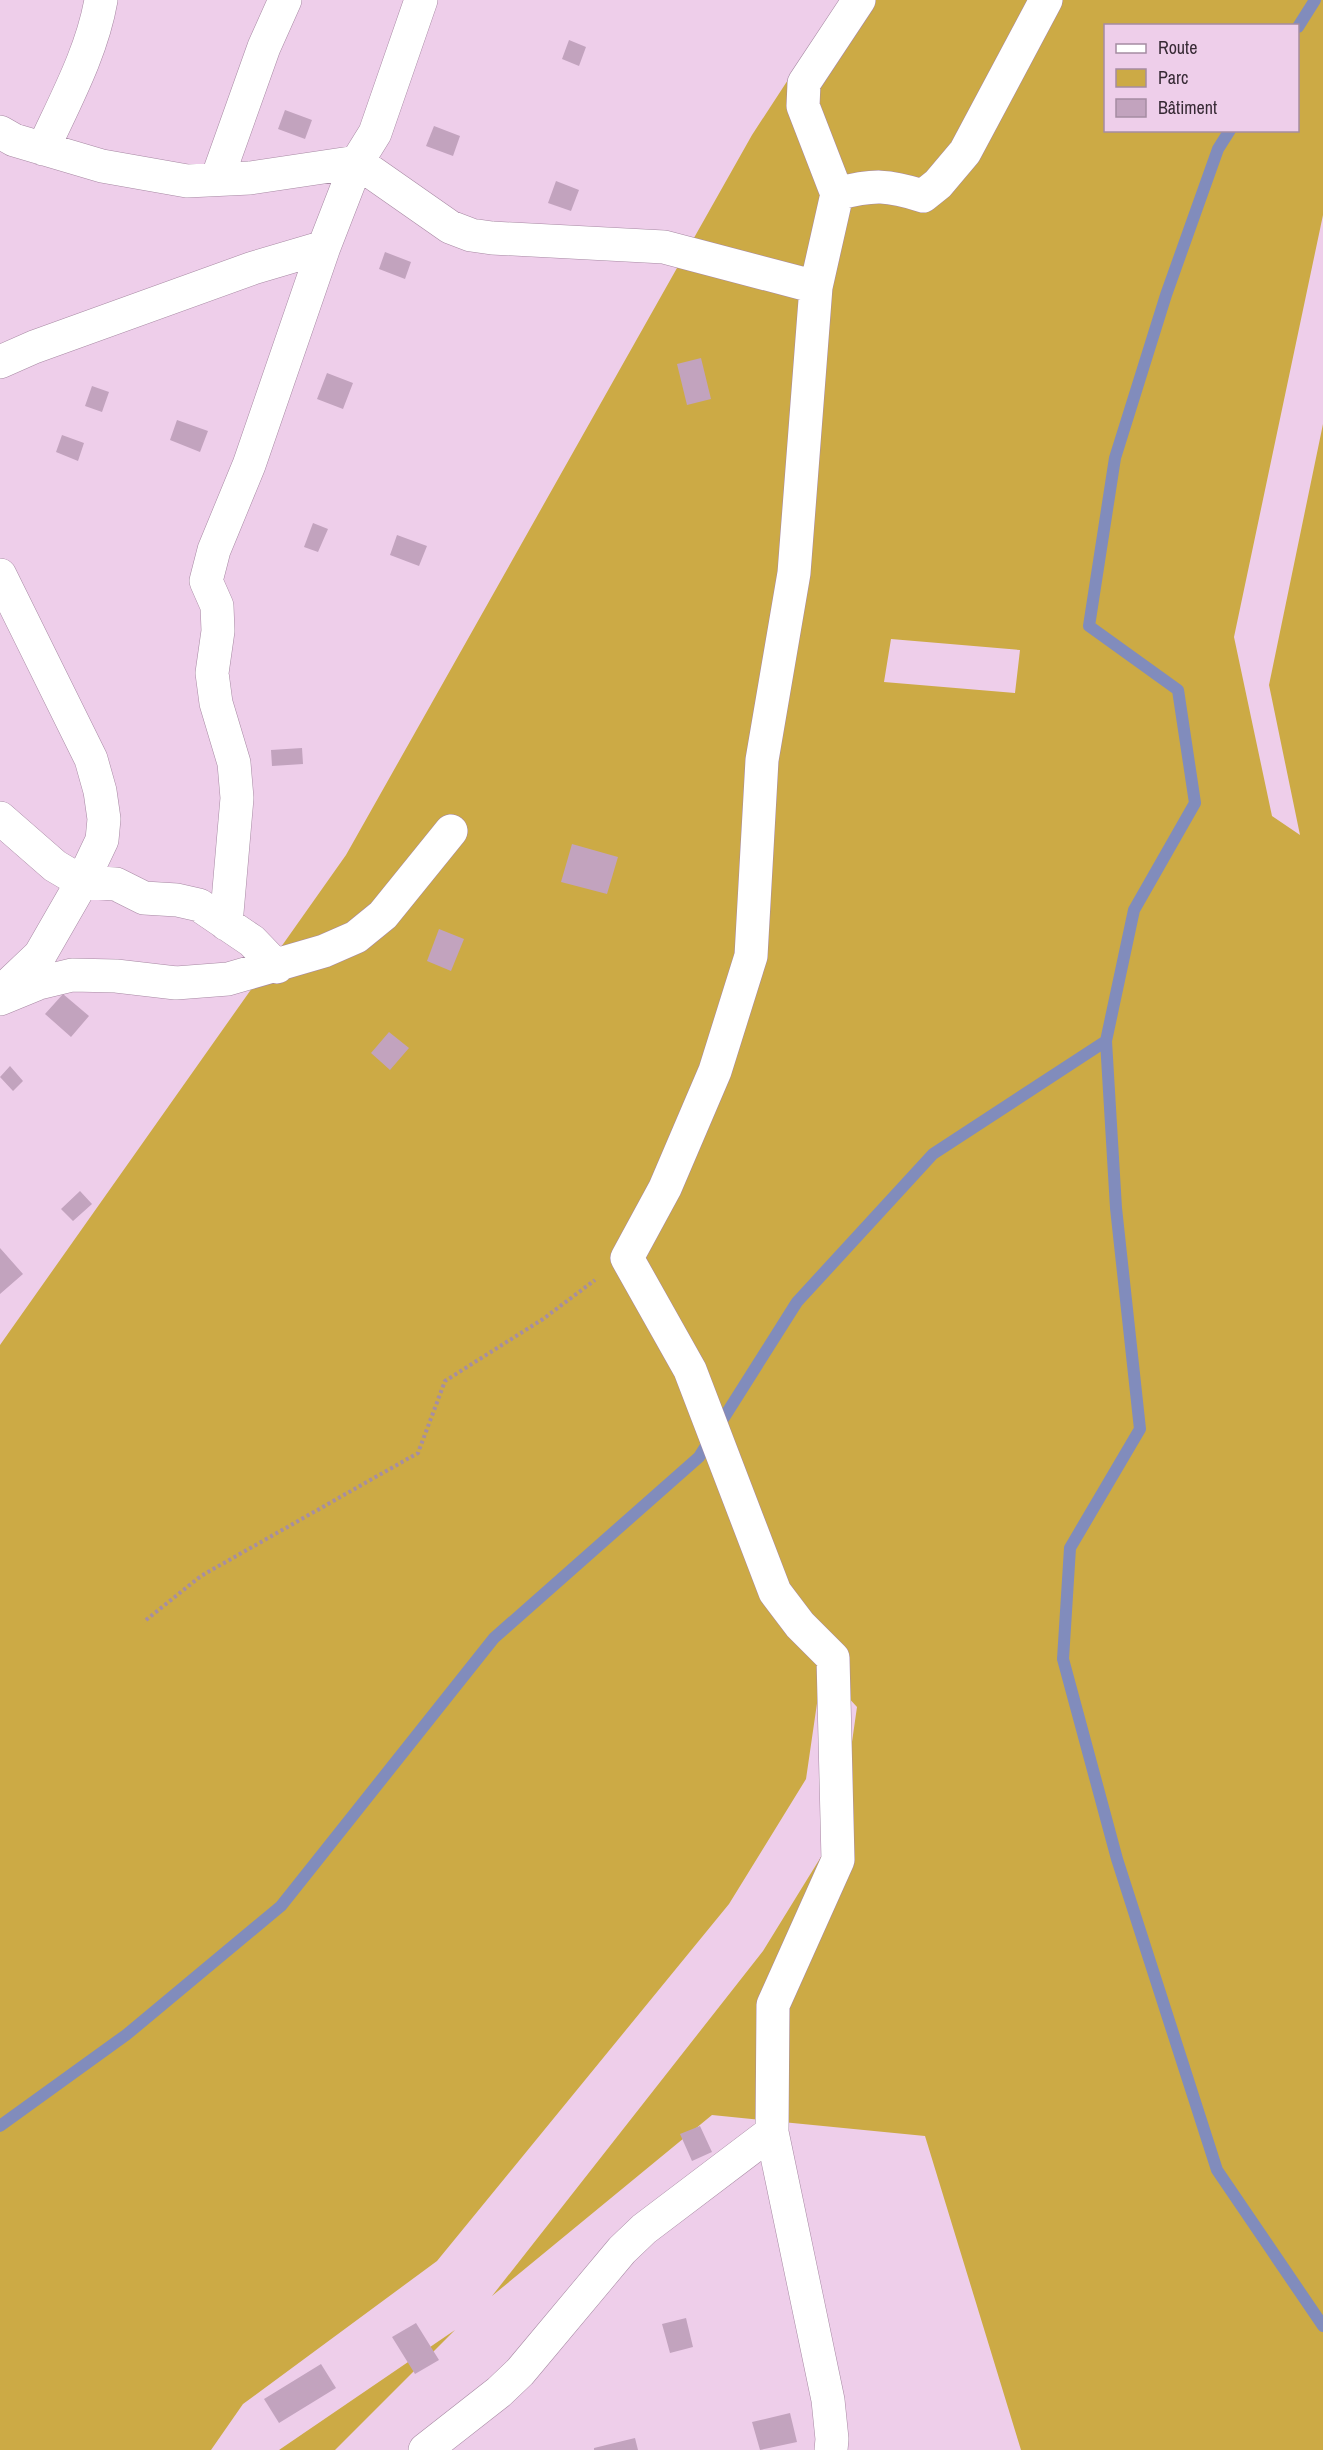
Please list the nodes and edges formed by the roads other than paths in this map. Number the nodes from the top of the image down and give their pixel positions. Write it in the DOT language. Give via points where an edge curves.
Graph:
graph roads {
  1 [pos="101,0"];
  2 [pos="285,0"];
  3 [pos="421,0"];
  4 [pos="859,0"];
  5 [pos="1046,0"];
  6 [pos="0,132"];
  7 [pos="44,149"];
  8 [pos="357,162"];
  9 [pos="217,179"];
  10 [pos="837,194"];
  11 [pos="324,247"];
  12 [pos="816,287"];
  13 [pos="0,362"];
  14 [pos="0,574"];
  15 [pos="0,818"];
  16 [pos="451,831"];
  17 [pos="82,882"];
  18 [pos="225,924"];
  19 [pos="277,967"];
  20 [pos="0,993"];
  21 [pos="0,999"];
  22 [pos="772,2132"];
  23 [pos="425,2450"];
  24 [pos="831,2450"];
  1 -- 7 [label="street" via="86,54"];
  2 -- 9 [label="street"];
  3 -- 8 [label="street" via="375,132"];
  4 -- 10 [label="street" via="804,83 803,106"];
  5 -- 10 [label="street" via="965,152 939,184 923,196 894,187 865,187"];
  6 -- 7 [label="street"];
  7 -- 9 [label="street" via="102,166 187,181"];
  8 -- 9 [label="street"];
  8 -- 11 [label="street"];
  8 -- 12 [label="street" via="450,227 471,235 664,247"];
  10 -- 12 [label="street"];
  11 -- 13 [label="street" via="253,268"];
  11 -- 18 [label="street" via="206,580 218,606 212,673 216,703 234,763 237,798"];
  12 -- 22 [label="street" via="794,573 762,760 752,956 715,1071 665,1188 627,1258 690,1370 775,1592 800,1625 833,1658 838,1860 773,2005"];
  14 -- 17 [label="street" via="91,759 100,791 102,840"];
  15 -- 17 [label="street" via="55,866"];
  16 -- 19 [label="street" via="383,915 357,938"];
  17 -- 18 [label="street" via="116,884 144,898 199,905"];
  17 -- 20 [label="street" via="40,955"];
  18 -- 19 [label="street" via="252,941"];
  19 -- 21 [label="street" via="228,979 176,983 72,975"];
  22 -- 23 [label="street" via="644,2229 520,2372"];
  22 -- 24 [label="street" via="828,2400"];
}
